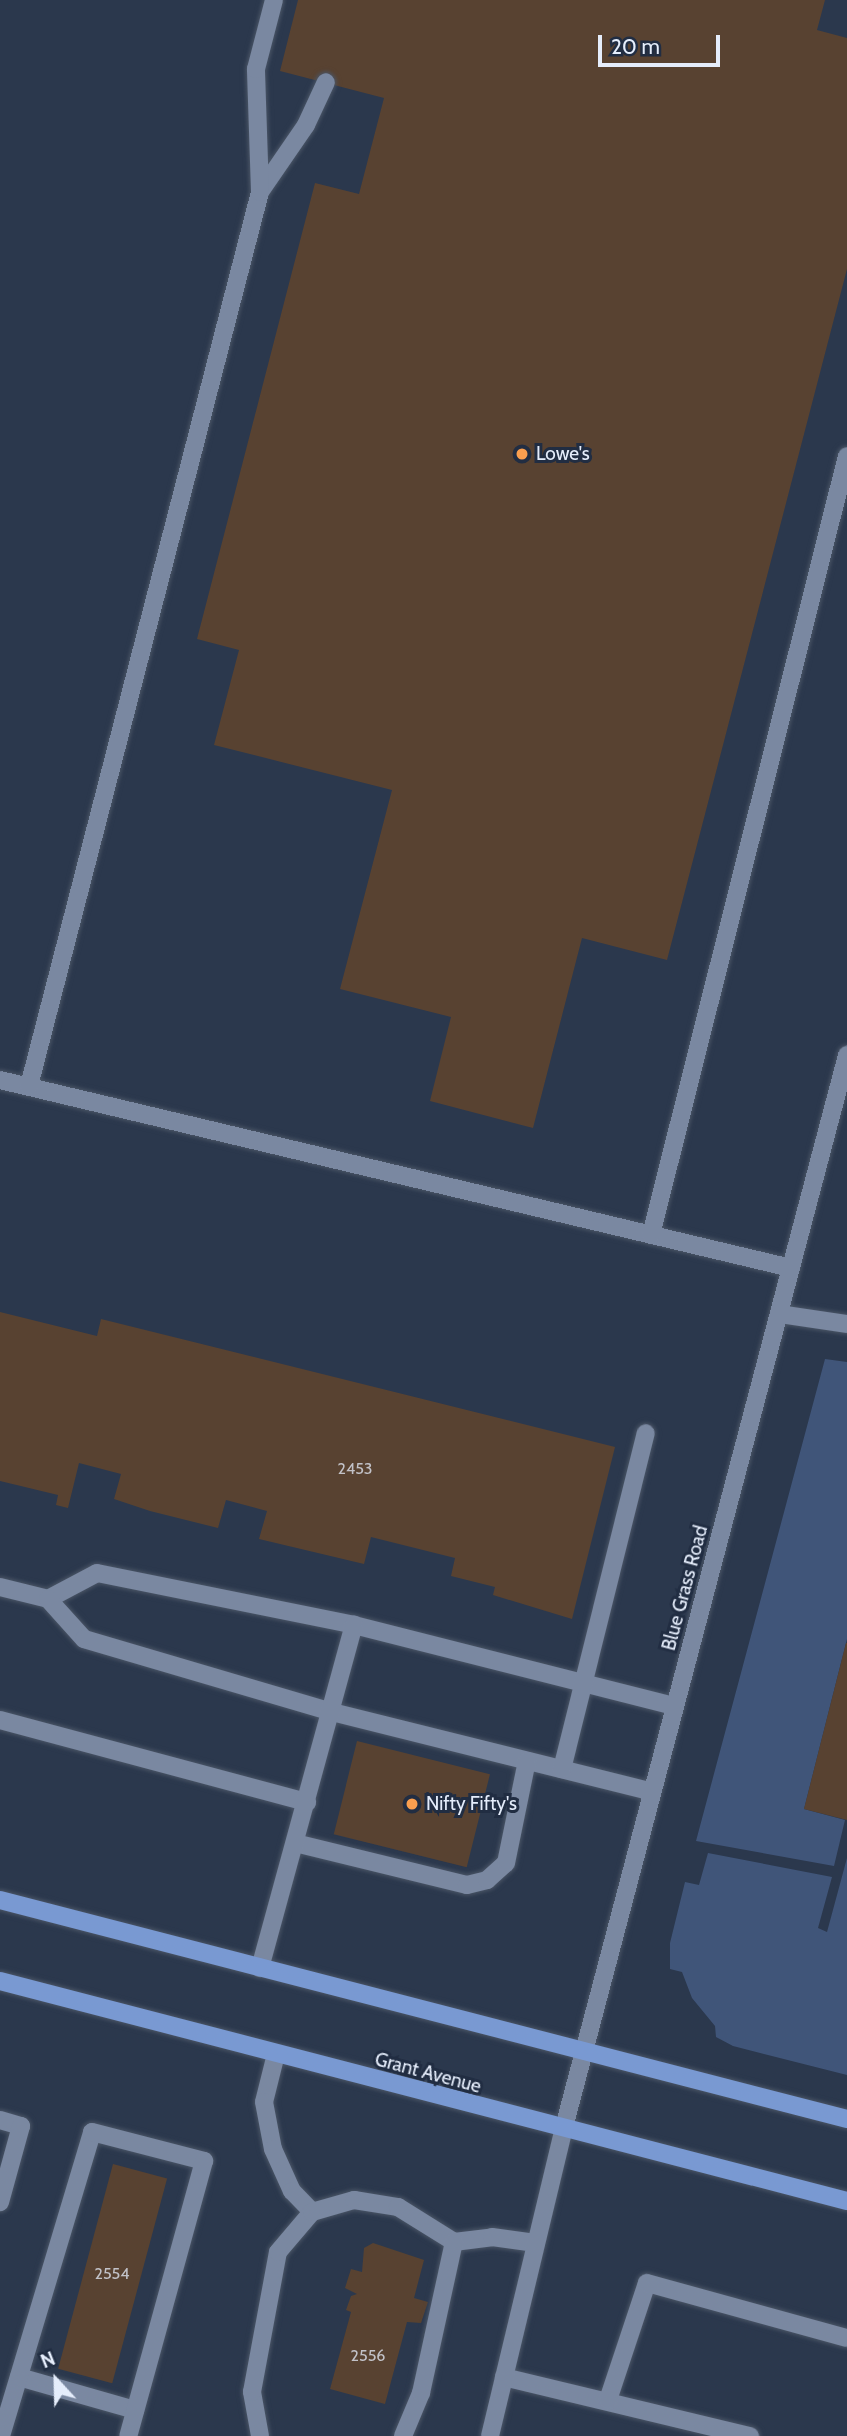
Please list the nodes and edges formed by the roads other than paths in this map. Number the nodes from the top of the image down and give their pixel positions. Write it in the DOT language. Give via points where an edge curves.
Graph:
graph roads {
  1 [pos="274,0"];
  2 [pos="326,82"];
  3 [pos="260,192"];
  4 [pos="847,456"];
  5 [pos="847,1055"];
  6 [pos="0,1080"];
  7 [pos="29,1086"];
  8 [pos="651,1235"];
  9 [pos="791,1268"];
  10 [pos="779,1314"];
  11 [pos="847,1324"];
  12 [pos="646,1433"];
  13 [pos="0,1587"];
  14 [pos="48,1599"];
  15 [pos="354,1625"];
  16 [pos="584,1684"];
  17 [pos="675,1706"];
  18 [pos="332,1713"];
  19 [pos="0,1720"];
  20 [pos="527,1761"];
  21 [pos="562,1769"];
  22 [pos="652,1792"];
  23 [pos="307,1802"];
  24 [pos="295,1843"];
  25 [pos="0,1900"];
  26 [pos="260,1968"];
  27 [pos="0,1981"];
  28 [pos="583,2053"];
  29 [pos="276,2054"];
  30 [pos="847,2119"];
  31 [pos="0,2120"];
  32 [pos="563,2131"];
  33 [pos="0,2202"];
  34 [pos="847,2202"];
  35 [pos="312,2212"];
  36 [pos="454,2242"];
  37 [pos="536,2243"];
  38 [pos="847,2338"];
  39 [pos="19,2377"];
  40 [pos="504,2377"];
  41 [pos="608,2400"];
  42 [pos="135,2410"];
  43 [pos="1,2436"];
  44 [pos="128,2436"];
  45 [pos="260,2436"];
  46 [pos="403,2436"];
  47 [pos="490,2436"];
  48 [pos="750,2436"];
  1 -- 3 [label="street" via="256,69"];
  2 -- 3 [label="street" via="306,125"];
  3 -- 7 [label="street"];
  4 -- 8 [label="street"];
  5 -- 9 [label="street, Blue Grass Road"];
  6 -- 7 [label="street"];
  7 -- 8 [label="street"];
  8 -- 9 [label="street"];
  9 -- 10 [label="street, Blue Grass Road"];
  10 -- 11 [label="street"];
  10 -- 17 [label="street, Blue Grass Road"];
  12 -- 16 [label="street"];
  13 -- 14 [label="street"];
  14 -- 15 [label="street" via="97,1573"];
  14 -- 18 [label="street" via="84,1639"];
  15 -- 16 [label="street"];
  15 -- 18 [label="street"];
  16 -- 17 [label="street"];
  16 -- 21 [label="street"];
  17 -- 22 [label="street, Blue Grass Road"];
  18 -- 20 [label="street"];
  18 -- 23 [label="street"];
  19 -- 23 [label="street"];
  20 -- 21 [label="street"];
  20 -- 24 [label="street" via="506,1863 487,1880 467,1885"];
  21 -- 22 [label="street"];
  22 -- 28 [label="street, Blue Grass Road"];
  23 -- 24 [label="street"];
  24 -- 26 [label="street"];
  25 -- 26 [label="main road"];
  26 -- 28 [label="main road"];
  27 -- 29 [label="main road, Grant Avenue"];
  28 -- 30 [label="main road"];
  28 -- 32 [label="street, Blue Grass Road"];
  29 -- 32 [label="main road, Grant Avenue"];
  29 -- 35 [label="street" via="264,2102 273,2149 292,2191"];
  31 -- 33 [label="street" via="21,2126"];
  32 -- 34 [label="main road, Grant Avenue"];
  32 -- 37 [label="street, Blue Grass Road"];
  35 -- 36 [label="street" via="354,2200 398,2207"];
  35 -- 45 [label="street" via="278,2252 252,2392"];
  36 -- 37 [label="street" via="492,2237"];
  36 -- 46 [label="street" via="421,2393"];
  37 -- 40 [label="street, Blue Grass Road"];
  38 -- 41 [label="street" via="647,2283"];
  39 -- 42 [label="street"];
  39 -- 42 [label="street" via="92,2132 204,2161"];
  39 -- 43 [label="street"];
  40 -- 41 [label="street"];
  40 -- 47 [label="street, Blue Grass Road"];
  41 -- 48 [label="street"];
  42 -- 44 [label="street"];
}
